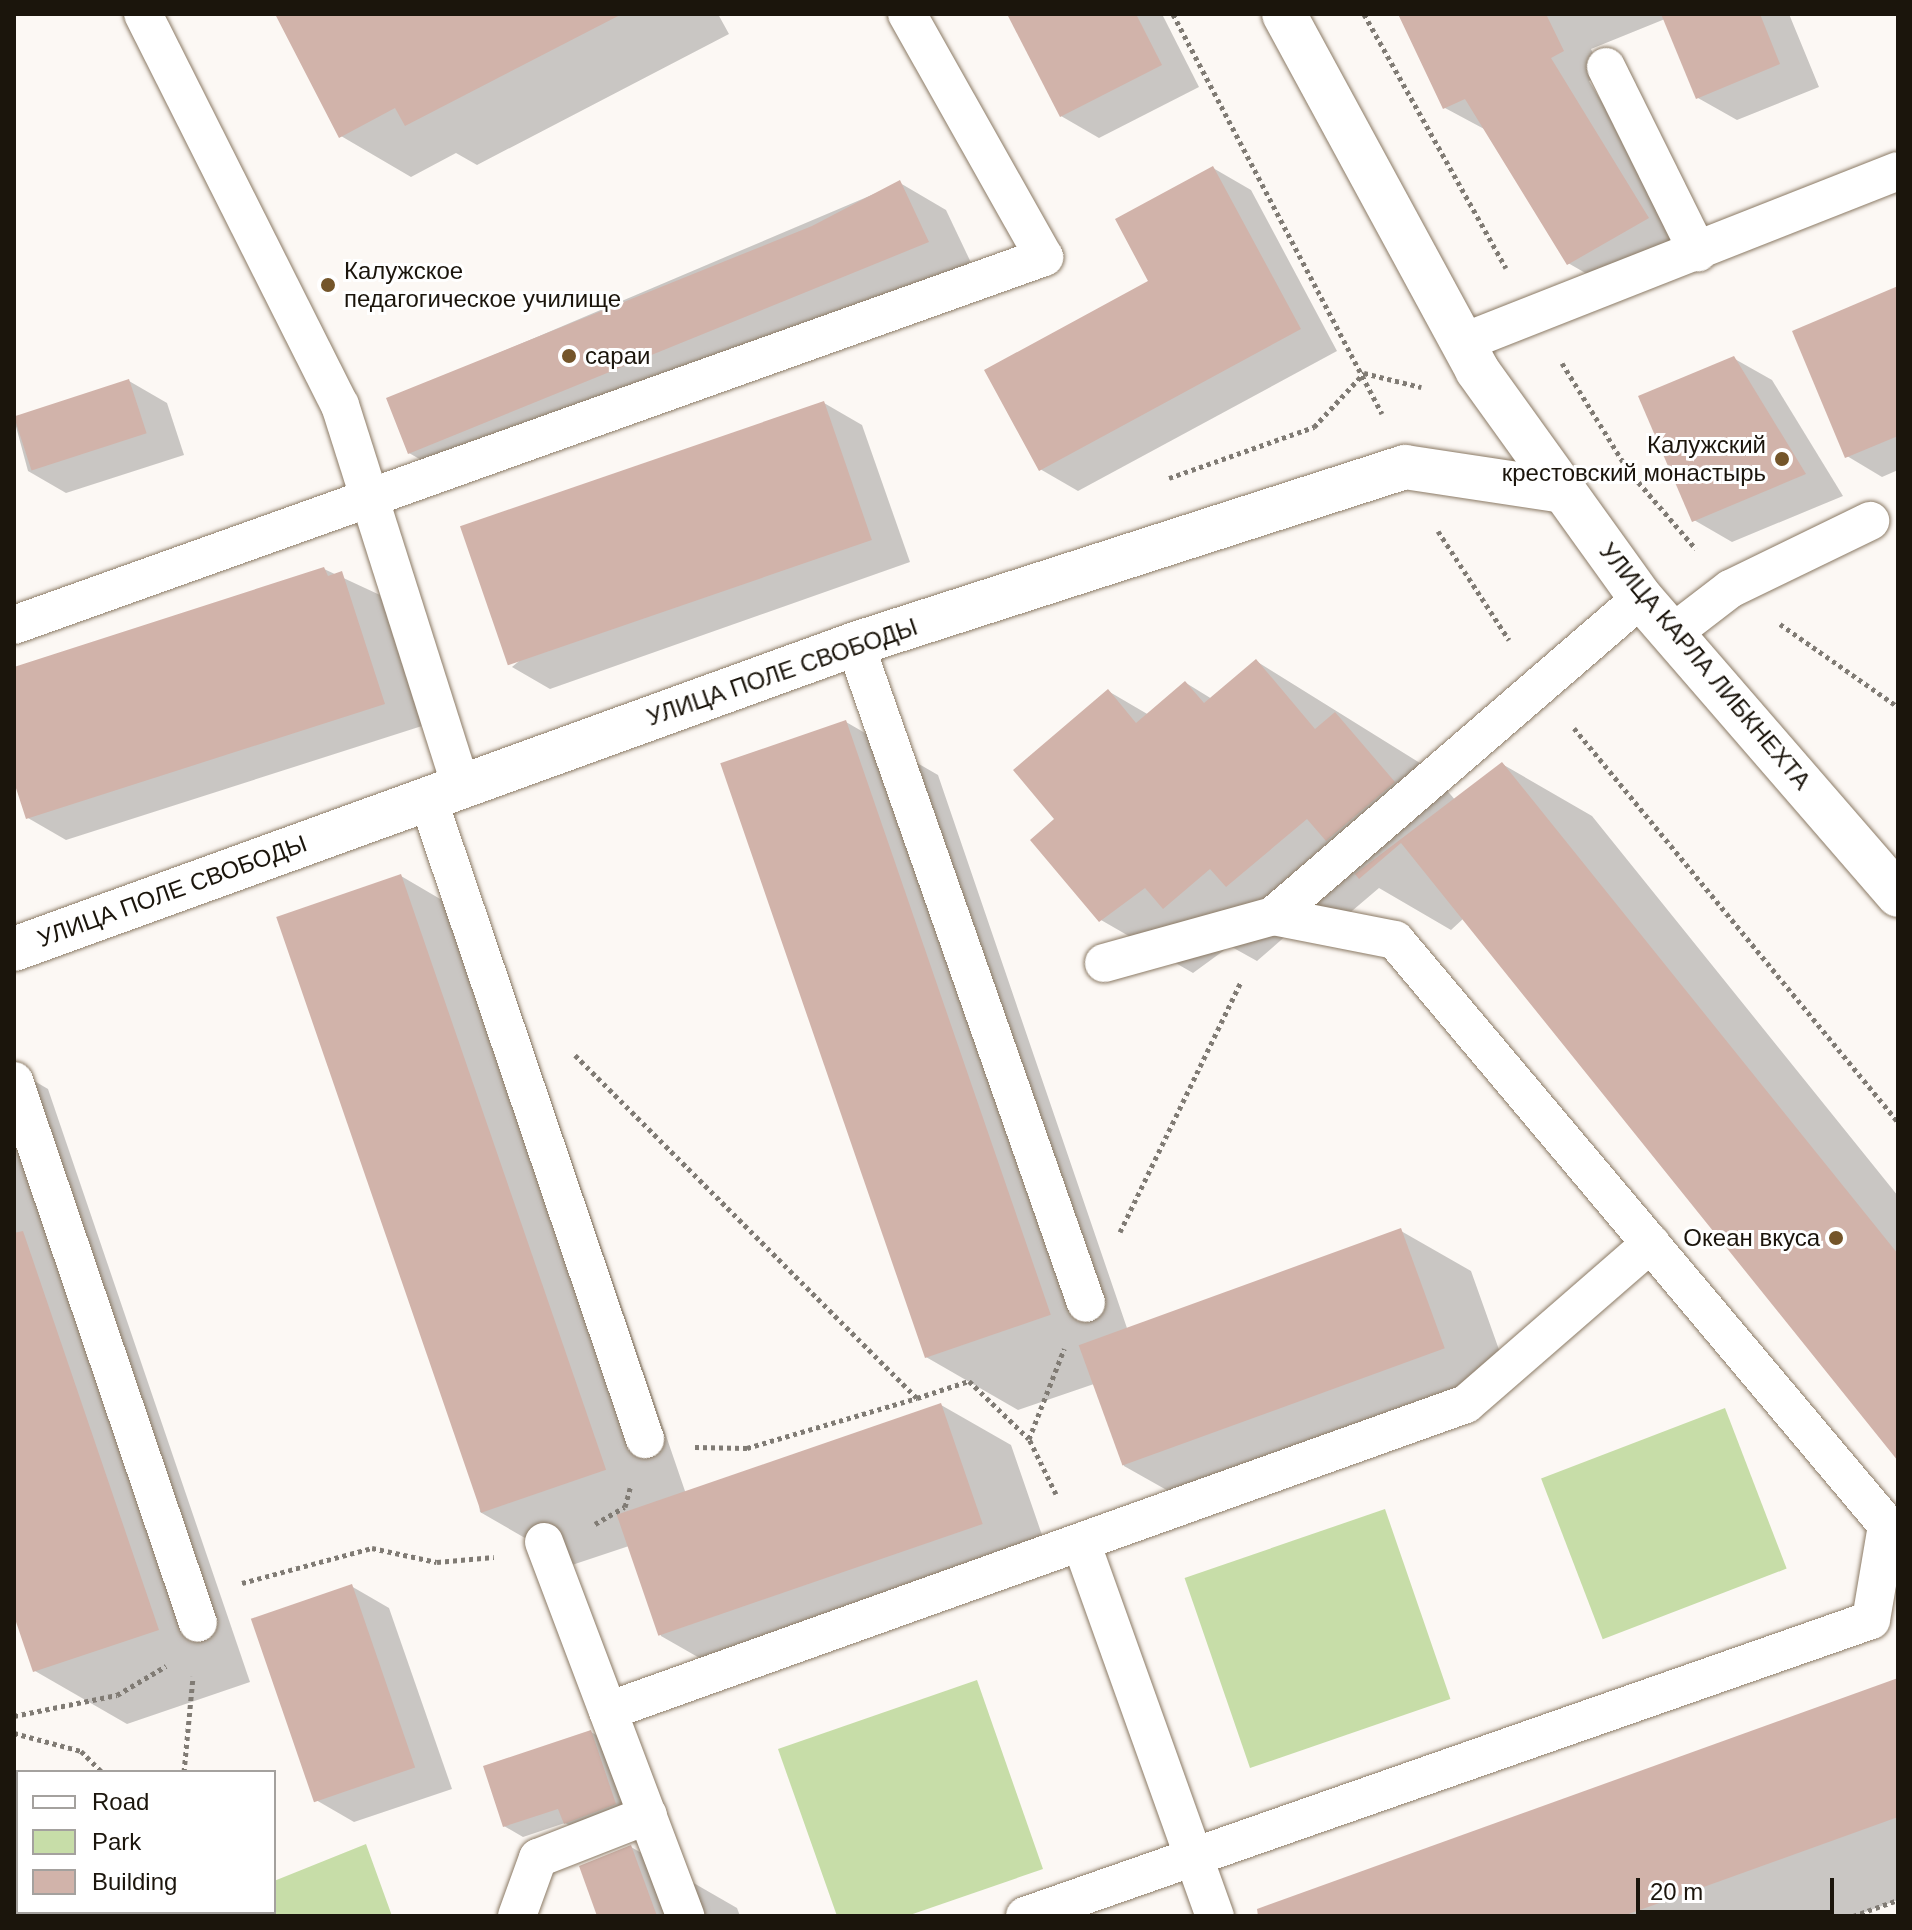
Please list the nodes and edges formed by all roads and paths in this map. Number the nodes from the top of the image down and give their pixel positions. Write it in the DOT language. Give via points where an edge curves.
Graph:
graph roads {
  1 [pos="143,14"];
  2 [pos="907,14"];
  3 [pos="1173,14"];
  4 [pos="1284,14"];
  5 [pos="1364,14"];
  6 [pos="1606,67"];
  7 [pos="1898,171"];
  8 [pos="1698,252"];
  9 [pos="1533,315"];
  10 [pos="1464,342"];
  11 [pos="1405,467"];
  12 [pos="1563,491"];
  13 [pos="366,501"];
  14 [pos="1870,521"];
  15 [pos="1730,589"];
  16 [pos="1641,598"];
  17 [pos="14,625"];
  18 [pos="1674,632"];
  19 [pos="855,644"];
  20 [pos="1539,685"];
  21 [pos="1898,707"];
  22 [pos="445,793"];
  23 [pos="1898,895"];
  24 [pos="1273,916"];
  25 [pos="14,949"];
  26 [pos="1104,963"];
  27 [pos="561,1042"];
  28 [pos="14,1081"];
  29 [pos="1898,1122"];
  30 [pos="1651,1243"];
  31 [pos="1086,1303"];
  32 [pos="917,1398"];
  33 [pos="645,1439"];
  34 [pos="1029,1439"];
  35 [pos="544,1542"];
  36 [pos="1082,1545"];
  37 [pos="198,1623"];
  38 [pos="608,1711"];
  39 [pos="14,1716"];
  40 [pos="14,1733"];
  41 [pos="100,1770"];
  42 [pos="184,1770"];
  43 [pos="648,1815"];
  44 [pos="1194,1856"];
  45 [pos="1898,1900"];
  46 [pos="517,1916"];
  47 [pos="685,1916"];
  48 [pos="1025,1916"];
  49 [pos="1215,1916"];
  50 [pos="1853,1916"];
  1 -- 13 [label="lane" via="340,405"];
  2 -- 13 [label="lane" via="1044,257"];
  3 -- 11 [label="path" via="1364,373"];
  4 -- 10 [label="street, УЛИЦА КАРЛА ЛИБКНЕХТА"];
  5 -- 9 [label="path"];
  6 -- 8 [label="lane"];
  7 -- 8 [label="lane"];
  8 -- 9 [label="lane"];
  9 -- 10 [label="lane"];
  9 -- 15 [label="path" via="1628,470"];
  10 -- 12 [label="street, УЛИЦА КАРЛА ЛИБКНЕХТА"];
  11 -- 12 [label="street, УЛИЦА ПОЛЕ СВОБОДЫ"];
  11 -- 19 [label="street, УЛИЦА ПОЛЕ СВОБОДЫ"];
  11 -- 20 [label="path" via="1443,541"];
  12 -- 16 [label="street, УЛИЦА КАРЛА ЛИБКНЕХТА"];
  13 -- 17 [label="lane"];
  13 -- 22 [label="lane"];
  14 -- 15 [label="lane"];
  15 -- 18 [label="lane"];
  15 -- 21 [label="path"];
  16 -- 18 [label="street, УЛИЦА КАРЛА ЛИБКНЕХТА"];
  16 -- 20 [label="lane"];
  18 -- 23 [label="street, УЛИЦА КАРЛА ЛИБКНЕХТА"];
  19 -- 22 [label="street, УЛИЦА ПОЛЕ СВОБОДЫ"];
  19 -- 31 [label="lane"];
  20 -- 24 [label="lane"];
  20 -- 29 [label="path"];
  22 -- 25 [label="street, УЛИЦА ПОЛЕ СВОБОДЫ"];
  22 -- 33 [label="lane"];
  24 -- 26 [label="lane"];
  24 -- 30 [label="lane" via="1395,940"];
  24 -- 31 [label="path"];
  27 -- 32 [label="path"];
  28 -- 37 [label="lane"];
  30 -- 36 [label="lane" via="1466,1404"];
  30 -- 44 [label="lane" via="1887,1525 1871,1620"];
  31 -- 34 [label="path"];
  32 -- 33 [label="path" via="747,1448"];
  32 -- 34 [label="path" via="969,1381"];
  33 -- 35 [label="path" via="625,1507"];
  34 -- 36 [label="path"];
  35 -- 37 [label="path" via="489,1559 437,1562 372,1548 239,1584"];
  35 -- 38 [label="lane"];
  36 -- 38 [label="lane"];
  36 -- 44 [label="lane"];
  37 -- 39 [label="path" via="159,1675 117,1695"];
  37 -- 42 [label="path"];
  38 -- 43 [label="lane"];
  40 -- 41 [label="path" via="81,1751"];
  43 -- 46 [label="lane" via="538,1858"];
  43 -- 47 [label="lane"];
  44 -- 48 [label="lane"];
  44 -- 49 [label="lane"];
  45 -- 50 [label="path"];
}
